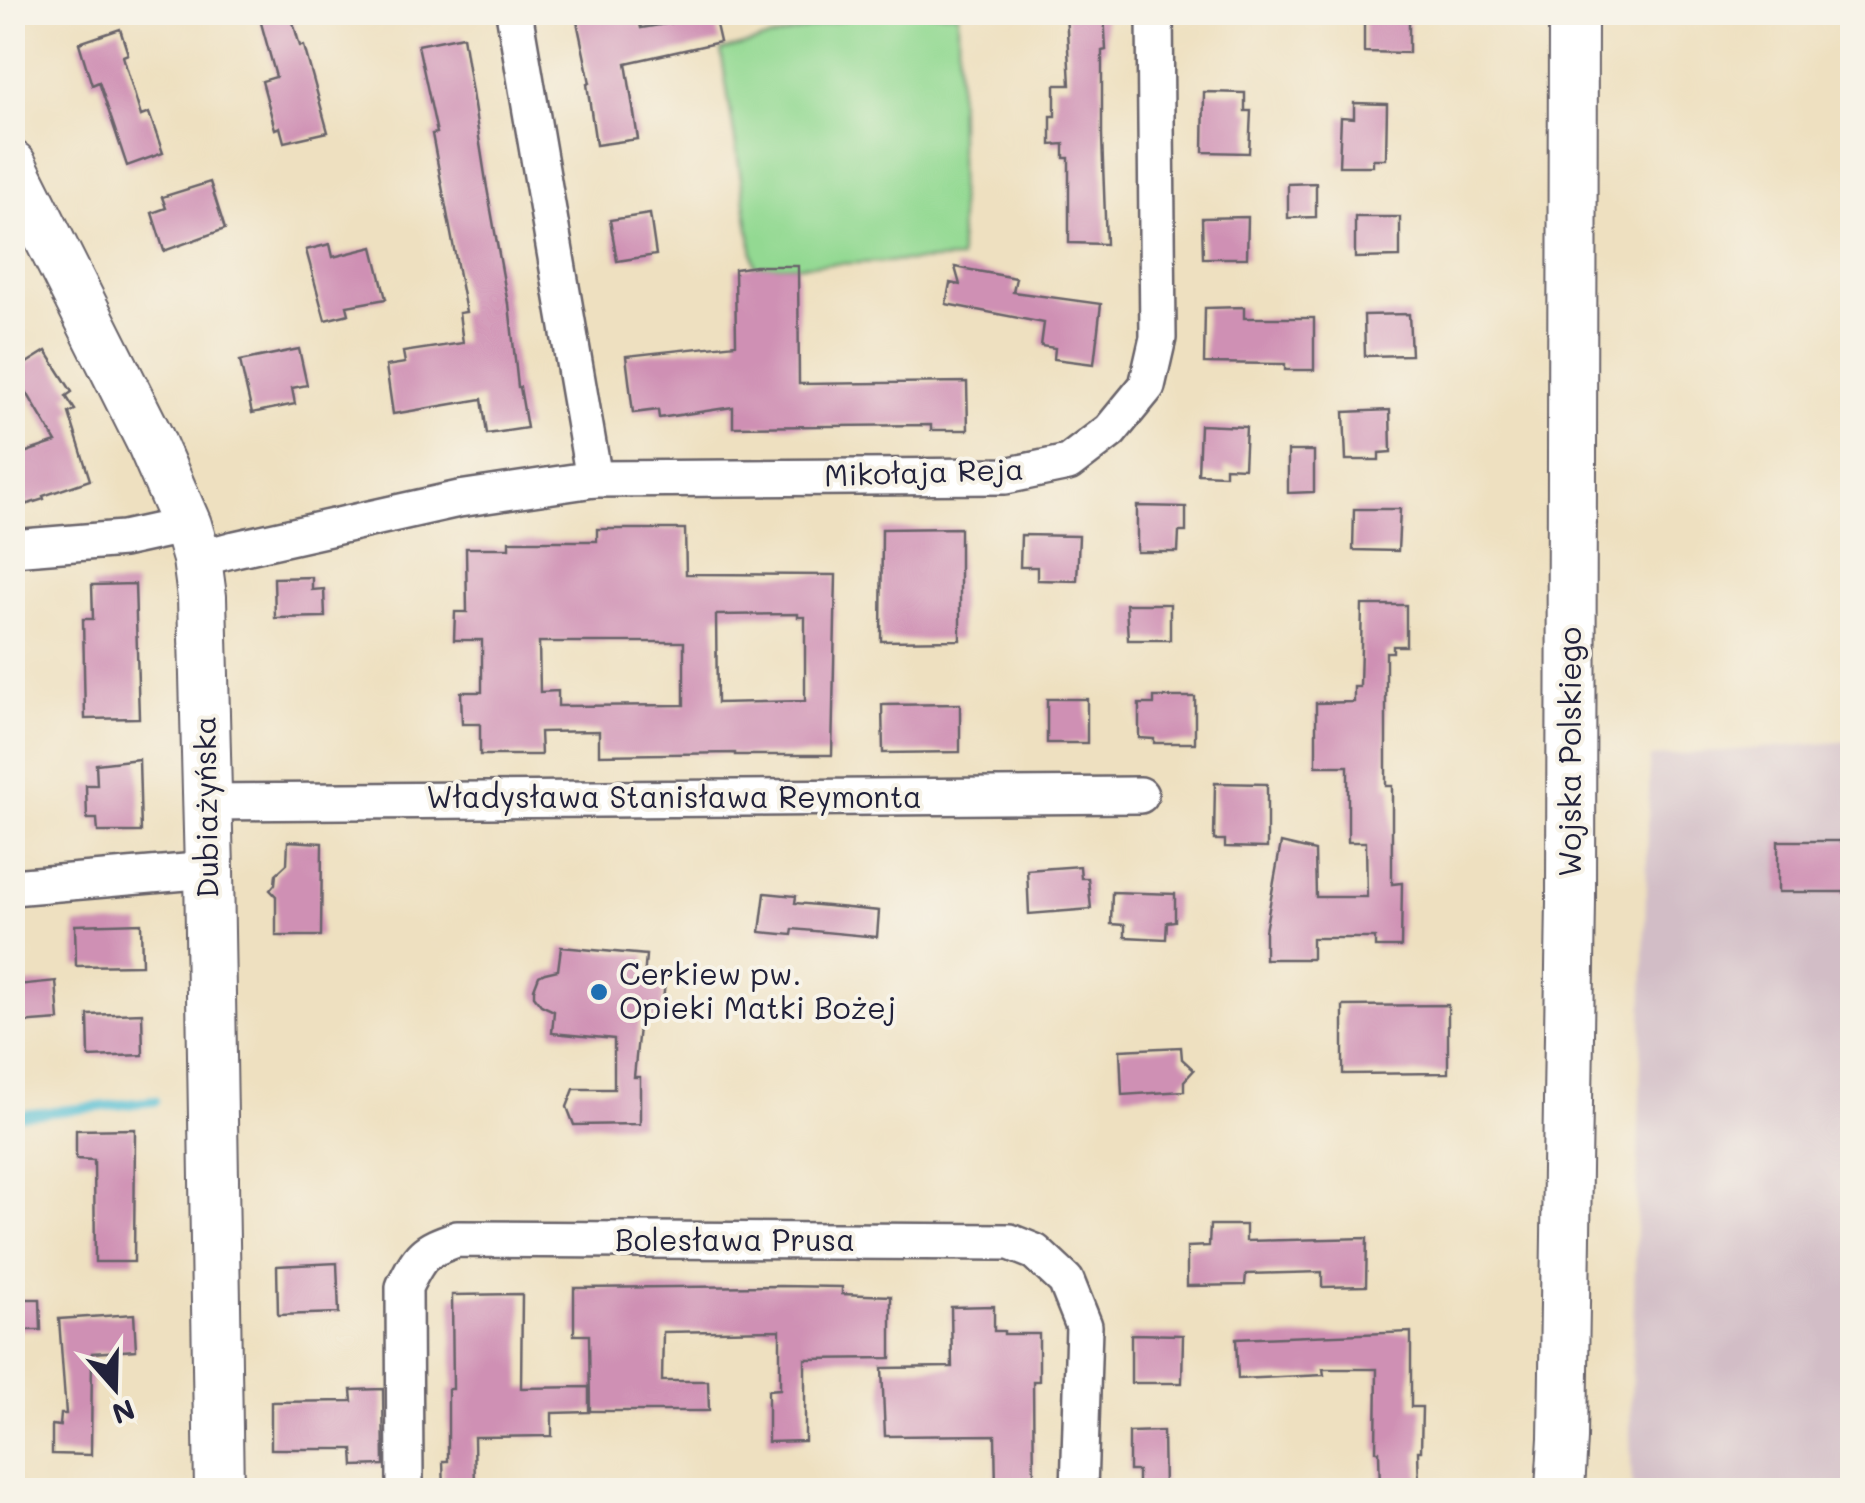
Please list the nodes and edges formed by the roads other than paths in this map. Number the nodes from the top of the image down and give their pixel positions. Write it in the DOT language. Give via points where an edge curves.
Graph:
graph roads {
  1 [pos="514,12"];
  2 [pos="1155,12"];
  3 [pos="1574,12"];
  4 [pos="12,165"];
  5 [pos="594,480"];
  6 [pos="192,542"];
  7 [pos="12,548"];
  8 [pos="1140,794"];
  9 [pos="208,802"];
  10 [pos="210,870"];
  11 [pos="12,887"];
  12 [pos="219,1490"];
  13 [pos="404,1490"];
  14 [pos="1079,1490"];
  15 [pos="1560,1490"];
  1 -- 5 [label="street"];
  2 -- 5 [label="street, Mikołaja Reja" via="1158,338 1148,386 1110,431 1068,462 1005,476"];
  3 -- 15 [label="main road, Wojska Polskiego" via="1571,900"];
  4 -- 6 [label="main road, Dubiażyńska" via="150,440"];
  5 -- 6 [label="street, Mikołaja Reja" via="460,500 236,548"];
  6 -- 7 [label="street, Mikołaja Reja" via="123,539"];
  6 -- 9 [label="main road, Dubiażyńska" via="202,597"];
  8 -- 9 [label="street, Władysława Stanisława Reymonta"];
  9 -- 10 [label="main road, Dubiażyńska"];
  10 -- 11 [label="street"];
  10 -- 12 [label="main road, Dubiażyńska"];
  13 -- 14 [label="street, Bolesława Prusa" via="404,1287 428,1249 457,1240 1010,1242 1034,1252 1066,1281 1084,1326"];
}
